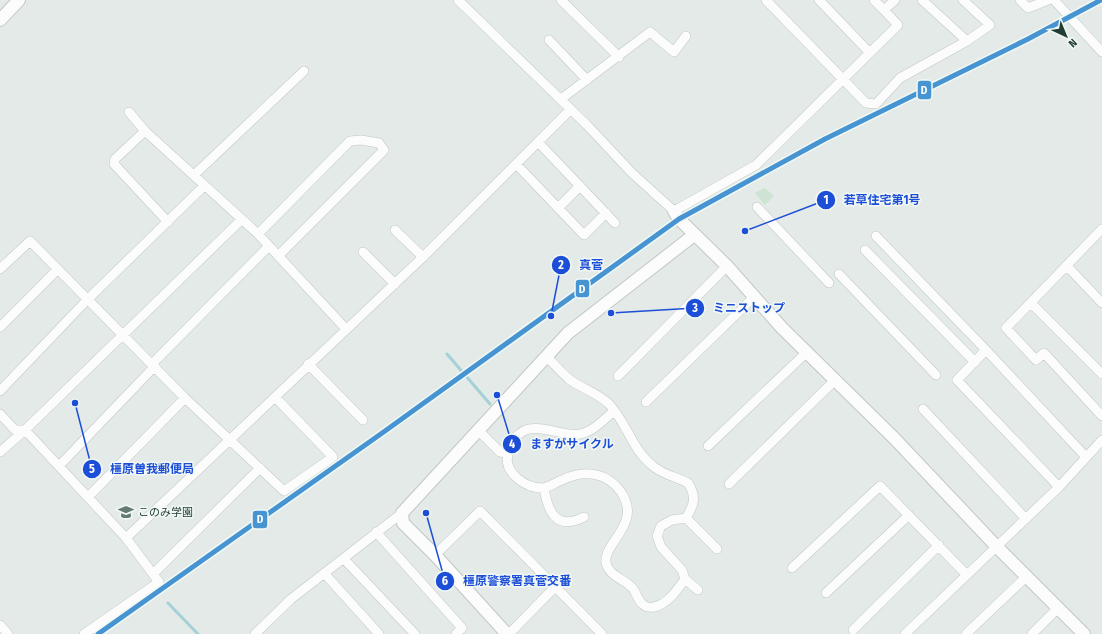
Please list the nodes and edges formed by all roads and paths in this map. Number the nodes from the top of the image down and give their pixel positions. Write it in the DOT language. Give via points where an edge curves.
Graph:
graph roads {
  1 [pos="19,0"];
  2 [pos="561,0"];
  3 [pos="766,0"];
  4 [pos="819,0"];
  5 [pos="874,0"];
  6 [pos="895,0"];
  7 [pos="922,0"];
  8 [pos="963,0"];
  9 [pos="1020,0"];
  10 [pos="1048,0"];
  11 [pos="1054,0"];
  12 [pos="460,1"];
  13 [pos="884,10"];
  14 [pos="0,20"];
  15 [pos="686,36"];
  16 [pos="549,40"];
  17 [pos="966,42"];
  18 [pos="1102,52"];
  19 [pos="870,54"];
  20 [pos="619,57"];
  21 [pos="304,71"];
  22 [pos="843,79"];
  23 [pos="587,80"];
  24 [pos="561,99"];
  25 [pos="572,109"];
  26 [pos="129,112"];
  27 [pos="145,131"];
  28 [pos="538,142"];
  29 [pos="516,164"];
  30 [pos="194,175"];
  31 [pos="204,186"];
  32 [pos="580,186"];
  33 [pos="757,207"];
  34 [pos="558,208"];
  35 [pos="674,211"];
  36 [pos="606,213"];
  37 [pos="241,220"];
  38 [pos="168,222"];
  39 [pos="615,223"];
  40 [pos="395,230"];
  41 [pos="1101,233"];
  42 [pos="258,234"];
  43 [pos="694,235"];
  44 [pos="876,236"];
  45 [pos="269,246"];
  46 [pos="865,250"];
  47 [pos="363,252"];
  48 [pos="278,256"];
  49 [pos="423,257"];
  50 [pos="727,266"];
  51 [pos="1067,266"];
  52 [pos="0,269"];
  53 [pos="57,270"];
  54 [pos="839,274"];
  55 [pos="829,283"];
  56 [pos="395,284"];
  57 [pos="754,297"];
  58 [pos="87,300"];
  59 [pos="1102,303"];
  60 [pos="1032,304"];
  61 [pos="0,327"];
  62 [pos="346,329"];
  63 [pos="122,335"];
  64 [pos="986,350"];
  65 [pos="807,352"];
  66 [pos="546,356"];
  67 [pos="975,362"];
  68 [pos="308,364"];
  69 [pos="153,365"];
  70 [pos="1102,374"];
  71 [pos="936,375"];
  72 [pos="618,376"];
  73 [pos="836,380"];
  74 [pos="0,391"];
  75 [pos="275,397"];
  76 [pos="185,398"];
  77 [pos="646,402"];
  78 [pos="923,409"];
  79 [pos="614,411"];
  80 [pos="0,414"];
  81 [pos="1102,416"];
  82 [pos="363,420"];
  83 [pos="25,430"];
  84 [pos="479,431"];
  85 [pos="230,439"];
  86 [pos="1102,440"];
  87 [pos="708,446"];
  88 [pos="0,452"];
  89 [pos="508,454"];
  90 [pos="1086,457"];
  91 [pos="58,466"];
  92 [pos="260,468"];
  93 [pos="729,484"];
  94 [pos="1059,487"];
  95 [pos="544,488"];
  96 [pos="88,497"];
  97 [pos="402,513"];
  98 [pos="909,515"];
  99 [pos="584,517"];
  100 [pos="686,518"];
  101 [pos="1026,519"];
  102 [pos="376,532"];
  103 [pos="126,538"];
  104 [pos="938,545"];
  105 [pos="998,547"];
  106 [pos="717,549"];
  107 [pos="435,555"];
  108 [pos="344,559"];
  109 [pos="792,568"];
  110 [pos="324,573"];
  111 [pos="153,574"];
  112 [pos="967,575"];
  113 [pos="1027,576"];
  114 [pos="685,579"];
  115 [pos="555,587"];
  116 [pos="698,590"];
  117 [pos="826,593"];
  118 [pos="1058,608"];
  119 [pos="0,625"];
  120 [pos="853,630"];
  121 [pos="8,634"];
  122 [pos="84,634"];
  123 [pos="255,634"];
  124 [pos="379,634"];
  125 [pos="415,634"];
  126 [pos="456,634"];
  127 [pos="508,634"];
  128 [pos="602,634"];
  129 [pos="905,634"];
  130 [pos="966,634"];
  131 [pos="1032,634"];
  132 [pos="1084,634"];
  1 -- 14 [label="street"];
  2 -- 20 [label="street"];
  3 -- 22 [label="street"];
  4 -- 19 [label="street"];
  5 -- 13 [label="street"];
  6 -- 13 [label="street"];
  7 -- 17 [label="street"];
  8 -- 17 [label="street" via="990,25"];
  9 -- 10 [label="street" via="1028,8"];
  11 -- 18 [label="street"];
  12 -- 24 [label="street"];
  13 -- 19 [label="street" via="898,25"];
  15 -- 20 [label="street" via="674,52 650,32"];
  16 -- 23 [label="street"];
  17 -- 22 [label="street" via="900,78 876,104 866,103"];
  19 -- 22 [label="street"];
  20 -- 23 [label="street"];
  21 -- 30 [label="street"];
  22 -- 35 [label="street" via="756,165"];
  23 -- 24 [label="street"];
  24 -- 25 [label="street"];
  25 -- 28 [label="street"];
  25 -- 35 [label="street" via="632,173"];
  26 -- 27 [label="street"];
  27 -- 30 [label="street"];
  27 -- 38 [label="street" via="115,159 114,164"];
  28 -- 29 [label="street"];
  28 -- 32 [label="street"];
  29 -- 34 [label="street"];
  29 -- 49 [label="street"];
  30 -- 31 [label="street"];
  31 -- 37 [label="street"];
  31 -- 38 [label="street"];
  32 -- 34 [label="street"];
  32 -- 36 [label="street"];
  33 -- 55 [label="street"];
  34 -- 36 [label="street" via="584,235"];
  35 -- 43 [label="street"];
  36 -- 39 [label="street"];
  37 -- 42 [label="street"];
  37 -- 63 [label="street"];
  38 -- 58 [label="street"];
  40 -- 49 [label="street"];
  41 -- 51 [label="street"];
  42 -- 45 [label="street"];
  42 -- 48 [label="street" via="350,141 378,143 384,150"];
  43 -- 50 [label="street"];
  43 -- 66 [label="street" via="568,333"];
  44 -- 64 [label="street"];
  45 -- 48 [label="street"];
  45 -- 69 [label="street"];
  46 -- 67 [label="street"];
  47 -- 56 [label="street"];
  48 -- 62 [label="street"];
  49 -- 56 [label="street"];
  50 -- 57 [label="street"];
  50 -- 72 [label="street"];
  51 -- 59 [label="street"];
  51 -- 60 [label="street"];
  52 -- 53 [label="street" via="30,241"];
  53 -- 58 [label="street"];
  53 -- 61 [label="street"];
  54 -- 71 [label="street"];
  56 -- 62 [label="street"];
  57 -- 65 [label="street"];
  57 -- 77 [label="street"];
  58 -- 63 [label="street"];
  58 -- 74 [label="street"];
  60 -- 70 [label="street"];
  60 -- 81 [label="street" via="1006,328 1036,360 1044,353"];
  62 -- 68 [label="street"];
  63 -- 69 [label="street"];
  63 -- 83 [label="street"];
  64 -- 67 [label="street"];
  64 -- 90 [label="street"];
  65 -- 73 [label="street"];
  65 -- 87 [label="street"];
  66 -- 79 [label="street" via="570,380 596,394"];
  66 -- 84 [label="street"];
  67 -- 94 [label="street" via="957,380"];
  68 -- 75 [label="street"];
  68 -- 82 [label="street"];
  69 -- 76 [label="street"];
  69 -- 91 [label="street"];
  73 -- 93 [label="street"];
  73 -- 105 [label="street"];
  75 -- 85 [label="street"];
  75 -- 92 [label="street" via="333,457 284,491"];
  76 -- 85 [label="street"];
  76 -- 96 [label="street"];
  78 -- 101 [label="street"];
  79 -- 89 [label="street" via="589,431 581,434 571,436 540,428 527,430 516,439"];
  79 -- 100 [label="street" via="635,447 652,466 688,483 695,498"];
  80 -- 83 [label="street" via="15,430"];
  83 -- 88 [label="street"];
  83 -- 91 [label="street"];
  84 -- 89 [label="street" via="500,452"];
  84 -- 97 [label="street"];
  85 -- 92 [label="street"];
  85 -- 103 [label="street"];
  86 -- 90 [label="street"];
  89 -- 95 [label="street" via="510,466 519,480 529,486"];
  90 -- 94 [label="street"];
  91 -- 96 [label="street"];
  92 -- 111 [label="street"];
  94 -- 101 [label="street"];
  95 -- 99 [label="street" via="549,508 556,518 567,522"];
  95 -- 114 [label="street" via="585,473 598,474 611,481 621,493 627,520 604,559 607,568 633,588 644,606 663,605"];
  96 -- 103 [label="street"];
  97 -- 102 [label="street"];
  97 -- 107 [label="street" via="403,523"];
  98 -- 104 [label="street"];
  98 -- 109 [label="street" via="880,486"];
  98 -- 117 [label="street"];
  100 -- 106 [label="street"];
  100 -- 114 [label="street" via="672,520 661,526 657,536 661,546 682,570"];
  101 -- 105 [label="street"];
  102 -- 108 [label="street"];
  102 -- 126 [label="street" via="462,628"];
  103 -- 111 [label="street"];
  104 -- 112 [label="street"];
  104 -- 120 [label="street"];
  105 -- 112 [label="street"];
  105 -- 113 [label="street"];
  107 -- 115 [label="street" via="480,511"];
  107 -- 127 [label="street"];
  108 -- 110 [label="street"];
  108 -- 125 [label="street"];
  110 -- 123 [label="street" via="291,599"];
  110 -- 124 [label="street"];
  111 -- 122 [label="street" via="159,582"];
  112 -- 129 [label="street"];
  113 -- 118 [label="street"];
  113 -- 130 [label="street"];
  114 -- 116 [label="street"];
  115 -- 127 [label="street"];
  115 -- 128 [label="street"];
  118 -- 131 [label="street"];
  118 -- 132 [label="street"];
  119 -- 121 [label="street"];
}
